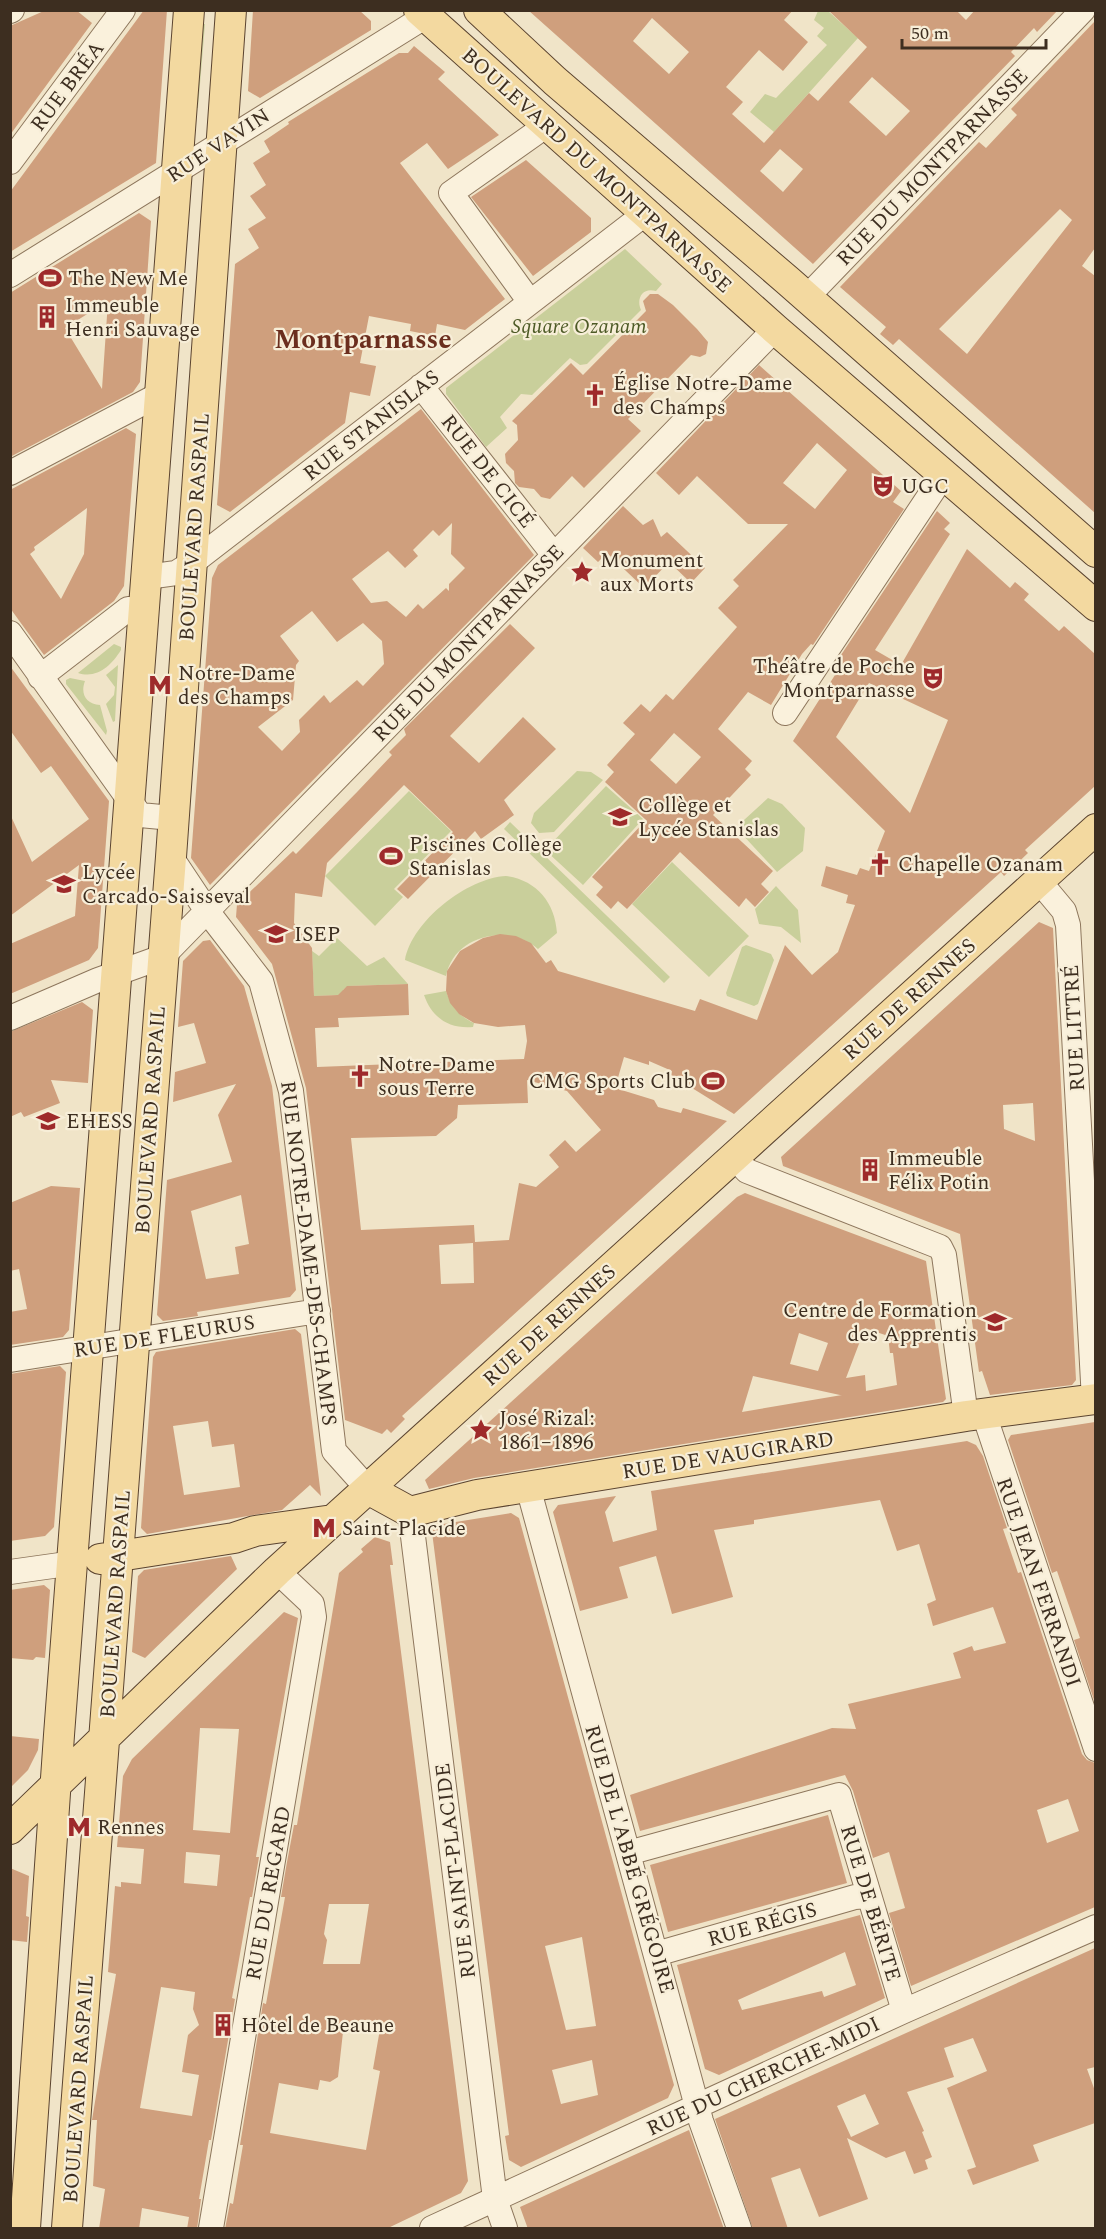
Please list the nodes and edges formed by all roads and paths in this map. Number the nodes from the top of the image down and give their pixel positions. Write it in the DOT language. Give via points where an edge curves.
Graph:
graph roads {
  1 [pos="189,10"];
  2 [pos="231,10"];
  3 [pos="479,10"];
  4 [pos="1083,10"];
  5 [pos="422,13"];
  6 [pos="111,14"];
  7 [pos="547,125"];
  8 [pos="219,143"];
  9 [pos="10,162"];
  10 [pos="178,171"];
  11 [pos="645,213"];
  12 [pos="10,275"];
  13 [pos="807,297"];
  14 [pos="530,302"];
  15 [pos="775,329"];
  16 [pos="422,386"];
  17 [pos="162,393"];
  18 [pos="10,472"];
  19 [pos="944,474"];
  20 [pos="1095,552"];
  21 [pos="554,555"];
  22 [pos="192,563"];
  23 [pos="147,577"];
  24 [pos="1095,606"];
  25 [pos="144,610"];
  26 [pos="10,633"];
  27 [pos="40,677"];
  28 [pos="785,713"];
  29 [pos="130,801"];
  30 [pos="172,818"];
  31 [pos="1095,829"];
  32 [pos="171,857"];
  33 [pos="1039,881"];
  34 [pos="207,911"];
  35 [pos="162,957"];
  36 [pos="117,973"];
  37 [pos="10,1018"];
  38 [pos="734,1157"];
  39 [pos="318,1311"];
  40 [pos="133,1341"];
  41 [pos="89,1349"];
  42 [pos="10,1360"];
  43 [pos="1095,1400"];
  44 [pos="975,1415"];
  45 [pos="528,1487"];
  46 [pos="368,1489"];
  47 [pos="410,1512"];
  48 [pos="333,1520"];
  49 [pos="234,1538"];
  50 [pos="119,1556"];
  51 [pos="74,1563"];
  52 [pos="277,1571"];
  53 [pos="10,1572"];
  54 [pos="105,1735"];
  55 [pos="1095,1749"];
  56 [pos="56,1785"];
  57 [pos="10,1829"];
  58 [pos="628,1853"];
  59 [pos="868,1896"];
  60 [pos="1095,1927"];
  61 [pos="656,1954"];
  62 [pos="904,2011"];
  63 [pos="698,2106"];
  64 [pos="495,2199"];
  65 [pos="25,2229"];
  66 [pos="67,2229"];
  67 [pos="211,2229"];
  68 [pos="432,2229"];
  69 [pos="505,2229"];
  70 [pos="739,2229"];
  1 -- 10 [label="main road, BOULEVARD RASPAIL"];
  2 -- 8 [label="main road, BOULEVARD RASPAIL"];
  3 -- 13 [label="main road, BOULEVARD DU MONTPARNASSE" via="577,100"];
  4 -- 13 [label="street, RUE DU MONTPARNASSE"];
  5 -- 7 [label="main road, BOULEVARD DU MONTPARNASSE"];
  5 -- 8 [label="street, RUE VAVIN"];
  6 -- 9 [label="street, RUE BRÉA"];
  7 -- 11 [label="main road, BOULEVARD DU MONTPARNASSE"];
  7 -- 14 [label="street" via="451,193"];
  8 -- 10 [label="street, RUE VAVIN"];
  8 -- 22 [label="main road, BOULEVARD RASPAIL"];
  10 -- 12 [label="street, RUE VAVIN"];
  10 -- 17 [label="main road, BOULEVARD RASPAIL"];
  11 -- 14 [label="street, RUE STANISLAS"];
  11 -- 15 [label="main road, BOULEVARD DU MONTPARNASSE"];
  13 -- 15 [label="main road"];
  13 -- 20 [label="main road, BOULEVARD DU MONTPARNASSE"];
  14 -- 16 [label="street, RUE STANISLAS"];
  15 -- 19 [label="main road, BOULEVARD DU MONTPARNASSE"];
  15 -- 21 [label="street, RUE DU MONTPARNASSE"];
  16 -- 21 [label="street, RUE DE CICÉ"];
  16 -- 22 [label="street, RUE STANISLAS"];
  17 -- 18 [label="street"];
  17 -- 23 [label="main road, BOULEVARD RASPAIL"];
  19 -- 24 [label="main road, BOULEVARD DU MONTPARNASSE"];
  19 -- 28 [label="street"];
  21 -- 34 [label="street, RUE DU MONTPARNASSE"];
  22 -- 23 [label="street, RUE STANISLAS" via="176,573"];
  22 -- 30 [label="main road, BOULEVARD RASPAIL"];
  23 -- 25 [label="main road, BOULEVARD RASPAIL"];
  25 -- 27 [label="street" via="128,609"];
  25 -- 29 [label="main road, BOULEVARD RASPAIL"];
  26 -- 27 [label="street"];
  27 -- 29 [label="street"];
  29 -- 30 [label="street" via="141,815"];
  29 -- 36 [label="main road, BOULEVARD RASPAIL"];
  30 -- 32 [label="main road, BOULEVARD RASPAIL"];
  31 -- 33 [label="main road, RUE DE RENNES"];
  32 -- 34 [label="street, RUE NOTRE-DAME-DES-CHAMPS"];
  32 -- 35 [label="main road, BOULEVARD RASPAIL"];
  33 -- 38 [label="main road, RUE DE RENNES"];
  33 -- 43 [label="street, RUE LITTRÉ" via="1064,911 1068,925"];
  34 -- 35 [label="street, RUE DU MONTPARNASSE"];
  34 -- 39 [label="street, RUE NOTRE-DAME-DES-CHAMPS" via="261,981 291,1091"];
  35 -- 36 [label="street"];
  35 -- 40 [label="main road, BOULEVARD RASPAIL"];
  36 -- 37 [label="street"];
  36 -- 41 [label="main road, BOULEVARD RASPAIL"];
  38 -- 44 [label="street, RUE JEAN FERRANDI" via="747,1171 940,1247 945,1255"];
  38 -- 46 [label="main road, RUE DE RENNES"];
  39 -- 40 [label="street, RUE DE FLEURUS"];
  39 -- 46 [label="street, RUE NOTRE-DAME-DES-CHAMPS" via="334,1451"];
  40 -- 41 [label="street, RUE DE FLEURUS"];
  40 -- 50 [label="main road, BOULEVARD RASPAIL"];
  41 -- 42 [label="street, RUE DE FLEURUS"];
  41 -- 51 [label="main road, BOULEVARD RASPAIL"];
  43 -- 44 [label="main road, RUE DE VAUGIRARD"];
  44 -- 45 [label="main road, RUE DE VAUGIRARD"];
  44 -- 55 [label="street, RUE JEAN FERRANDI"];
  45 -- 47 [label="main road, RUE DE VAUGIRARD"];
  45 -- 58 [label="street, RUE DE L'ABBÉ GRÉGOIRE"];
  46 -- 47 [label="main road"];
  46 -- 48 [label="main road, RUE DE RENNES"];
  47 -- 64 [label="street, RUE SAINT-PLACIDE"];
  48 -- 49 [label="main road" via="255,1531"];
  48 -- 52 [label="main road, RUE DE RENNES"];
  49 -- 50 [label="main road"];
  49 -- 52 [label="main road" via="248,1544"];
  50 -- 51 [label="main road"];
  50 -- 54 [label="main road, BOULEVARD RASPAIL"];
  51 -- 53 [label="street"];
  51 -- 56 [label="main road, BOULEVARD RASPAIL"];
  52 -- 54 [label="main road, RUE DE RENNES"];
  52 -- 67 [label="street, RUE DU REGARD" via="312,1604 315,1617"];
  54 -- 56 [label="main road, RUE DE RENNES"];
  54 -- 66 [label="main road, BOULEVARD RASPAIL"];
  56 -- 57 [label="main road, RUE DE RENNES"];
  56 -- 65 [label="main road, BOULEVARD RASPAIL"];
  58 -- 59 [label="street, RUE DE BÉRITE" via="839,1795"];
  58 -- 61 [label="street, RUE DE L'ABBÉ GRÉGOIRE"];
  59 -- 61 [label="street, RUE RÉGIS"];
  59 -- 62 [label="street, RUE DE BÉRITE"];
  60 -- 62 [label="street, RUE DU CHERCHE-MIDI"];
  61 -- 63 [label="street, RUE DE L'ABBÉ GRÉGOIRE"];
  62 -- 63 [label="street, RUE DU CHERCHE-MIDI"];
  63 -- 64 [label="street, RUE DU CHERCHE-MIDI"];
  63 -- 70 [label="street, RUE DE L'ABBÉ GRÉGOIRE"];
  64 -- 68 [label="street, RUE DU CHERCHE-MIDI"];
  64 -- 69 [label="street, RUE SAINT-PLACIDE"];
}
